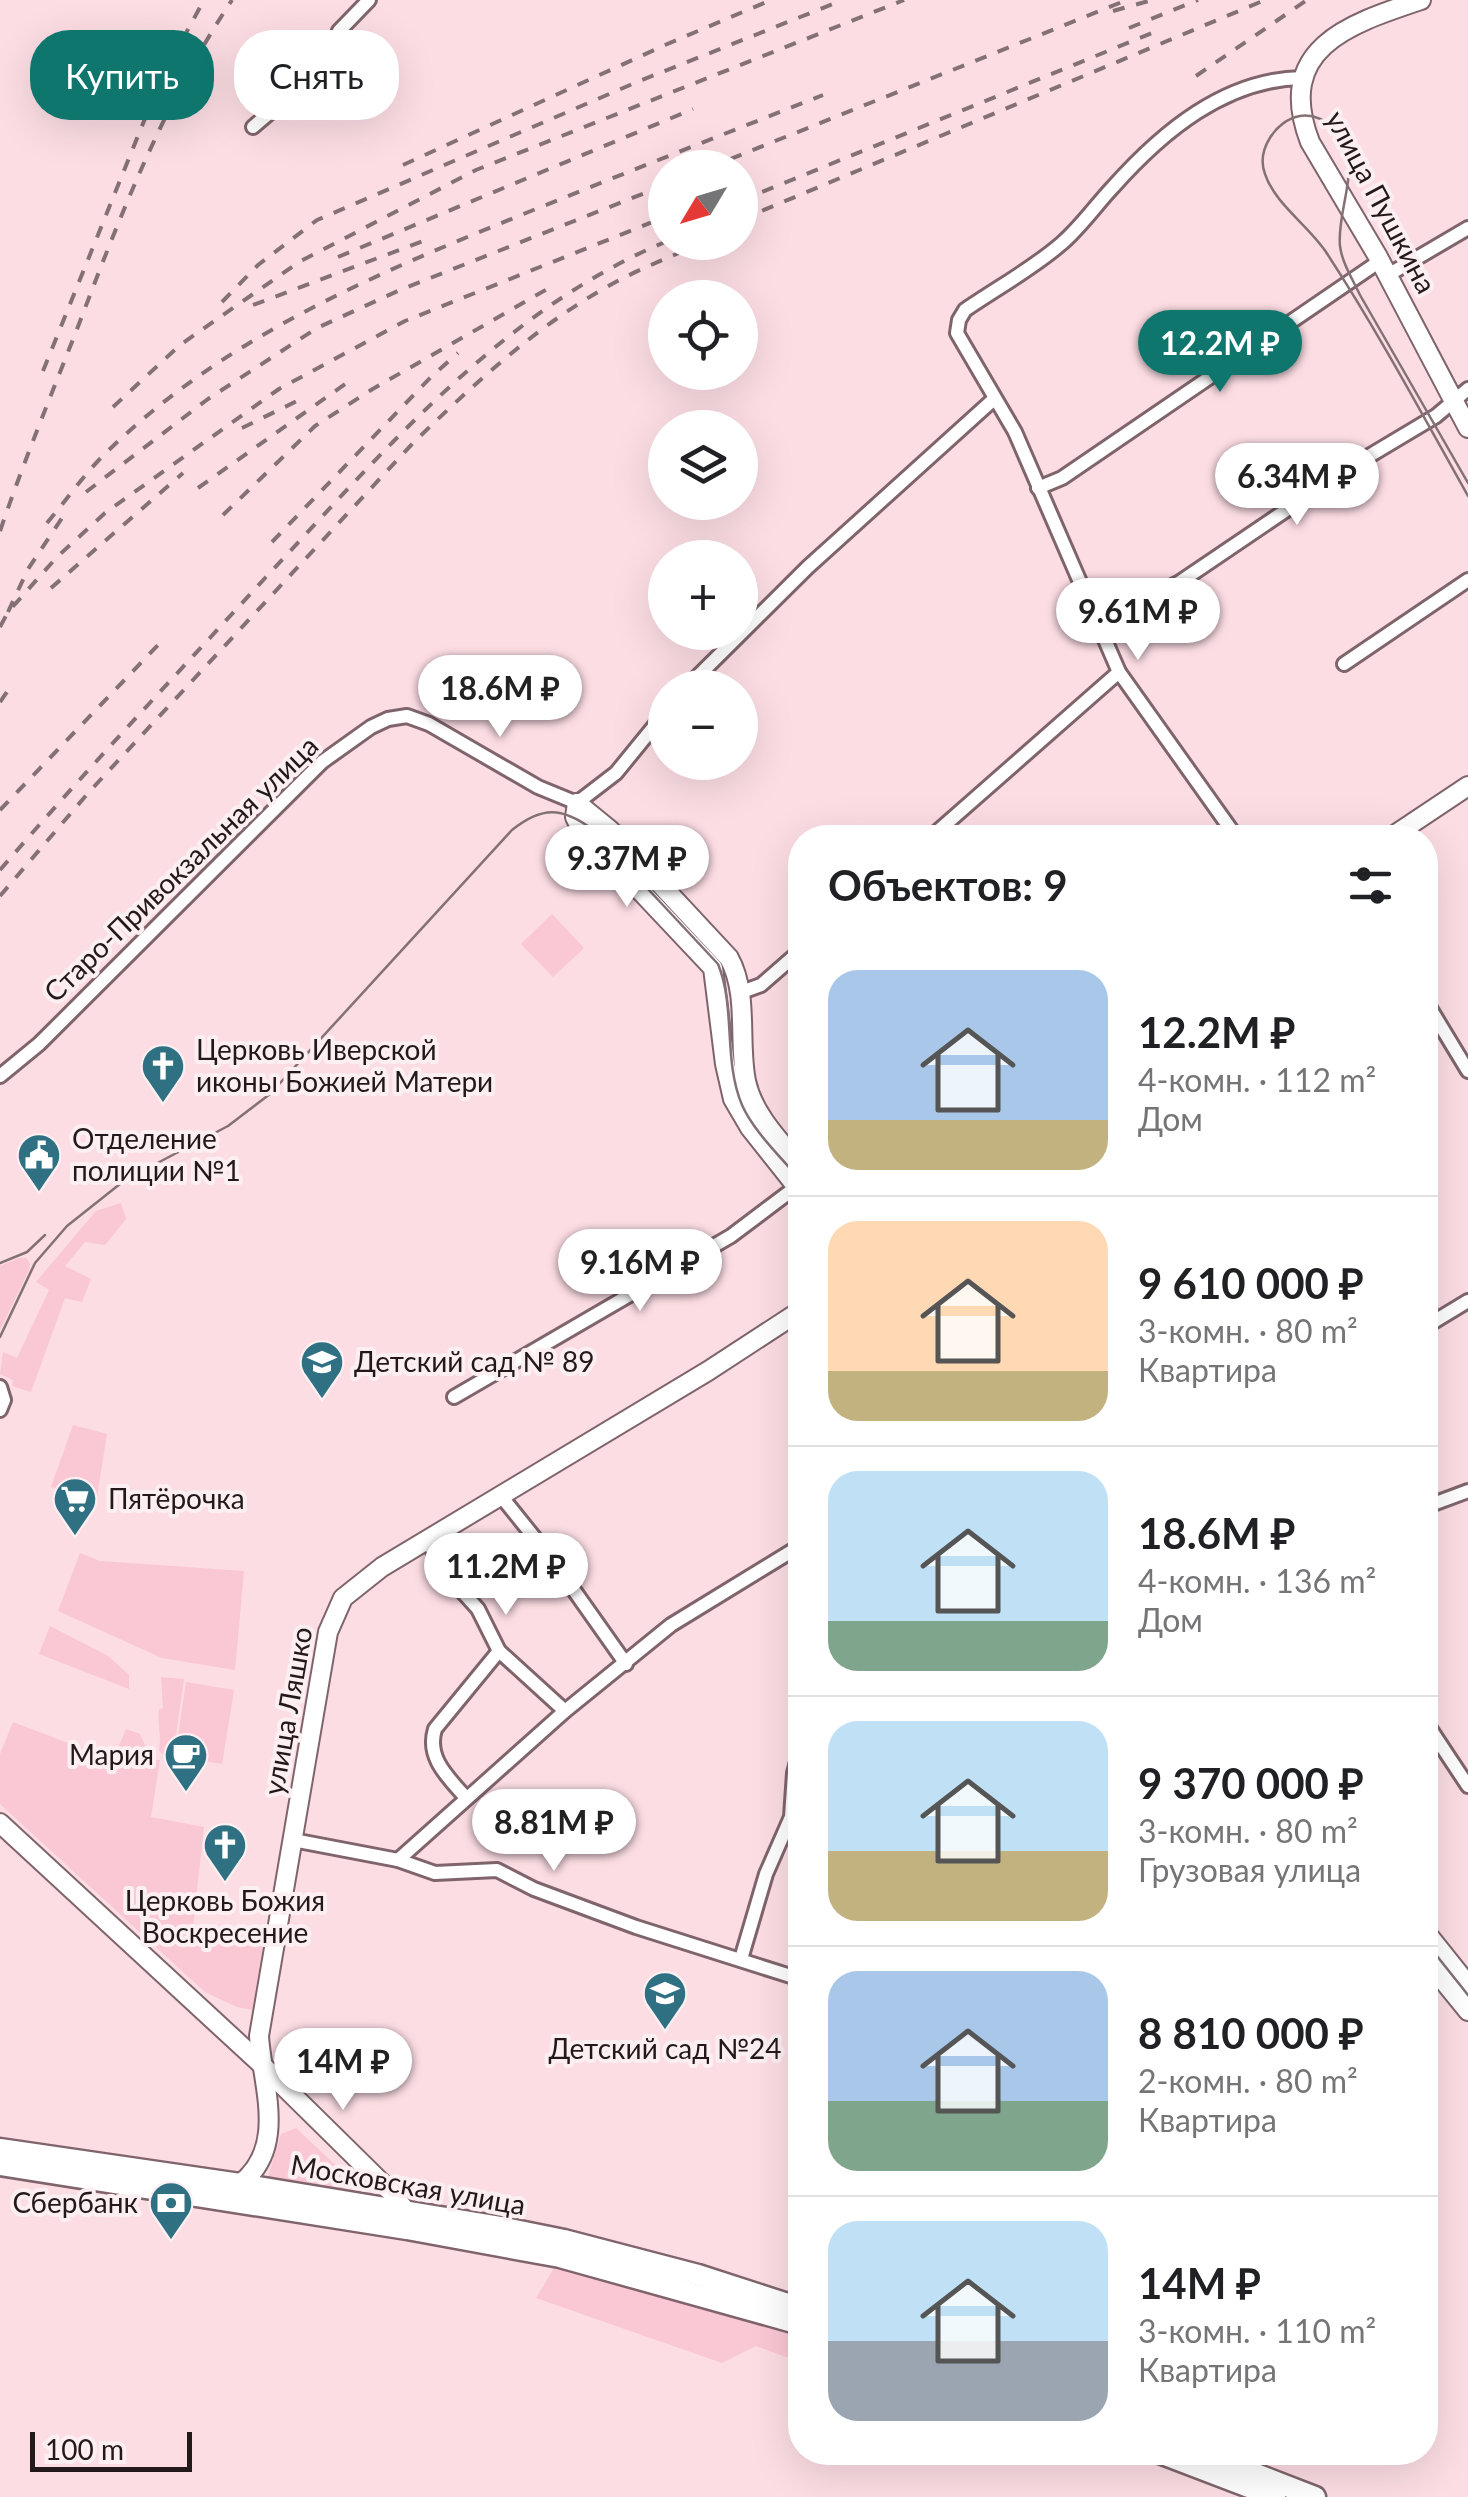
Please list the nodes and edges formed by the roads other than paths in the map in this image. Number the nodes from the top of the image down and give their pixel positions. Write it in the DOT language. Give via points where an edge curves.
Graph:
graph roads {
  1 [pos="369,0"];
  2 [pos="1421,0"];
  3 [pos="1302,78"];
  4 [pos="253,127"];
  5 [pos="1468,228"];
  6 [pos="1384,268"];
  7 [pos="1461,394"];
  8 [pos="994,399"];
  9 [pos="1468,428"];
  10 [pos="1038,488"];
  11 [pos="1468,580"];
  12 [pos="1098,624"];
  13 [pos="1344,664"];
  14 [pos="704,670"];
  15 [pos="1119,672"];
  16 [pos="648,734"];
  17 [pos="1468,786"];
  18 [pos="577,804"];
  19 [pos="945,825"];
  20 [pos="1228,825"];
  21 [pos="1410,825"];
  22 [pos="788,961"];
  23 [pos="739,994"];
  24 [pos="1438,1022"];
  25 [pos="1468,1072"];
  26 [pos="0,1076"];
  27 [pos="788,1151"];
  28 [pos="788,1176"];
  29 [pos="788,1196"];
  30 [pos="1468,1300"];
  31 [pos="788,1319"];
  32 [pos="1438,1319"];
  33 [pos="0,1388"];
  34 [pos="454,1398"];
  35 [pos="0,1410"];
  36 [pos="1468,1491"];
  37 [pos="501,1496"];
  38 [pos="1438,1502"];
  39 [pos="427,1540"];
  40 [pos="788,1553"];
  41 [pos="499,1651"];
  42 [pos="626,1664"];
  43 [pos="565,1711"];
  44 [pos="1438,1750"];
  45 [pos="1468,1786"];
  46 [pos="466,1798"];
  47 [pos="0,1824"];
  48 [pos="788,1826"];
  49 [pos="293,1840"];
  50 [pos="398,1860"];
  51 [pos="1438,1947"];
  52 [pos="741,1959"];
  53 [pos="1438,1974"];
  54 [pos="788,1975"];
  55 [pos="1468,1985"];
  56 [pos="1468,2011"];
  57 [pos="260,2064"];
  58 [pos="0,2148"];
  59 [pos="0,2165"];
  60 [pos="240,2184"];
  61 [pos="406,2220"];
  62 [pos="788,2304"];
  63 [pos="788,2321"];
  64 [pos="1192,2465"];
  65 [pos="1233,2465"];
  66 [pos="1274,2497"];
  67 [pos="1315,2497"];
  1 -- 4 [label="street" via="338,31 330,57 314,76"];
  2 -- 3 [label="street" via="1330,37"];
  3 -- 6 [label="street, улица Пушкина" via="1310,142"];
  3 -- 8 [label="street" via="1273,78 1198,110 1130,168 1063,243 965,310 957,333"];
  5 -- 6 [label="street"];
  6 -- 7 [label="street, улица Пушкина"];
  6 -- 10 [label="street"];
  7 -- 9 [label="street, улица Пушкина"];
  7 -- 12 [label="street" via="1180,582"];
  8 -- 10 [label="street" via="1016,432"];
  8 -- 14 [label="street"];
  10 -- 12 [label="street"];
  11 -- 13 [label="street"];
  12 -- 15 [label="street"];
  15 -- 19 [label="street"];
  15 -- 20 [label="street"];
  16 -- 18 [label="street" via="616,773"];
  17 -- 21 [label="street"];
  18 -- 23 [label="street" via="722,948"];
  18 -- 26 [label="street, Старо-Привокзальная улица" via="430,724 408,716 371,727 322,762"];
  18 -- 28 [label="street" via="580,827 713,968 733,1099"];
  22 -- 23 [label="street"];
  23 -- 27 [label="street" via="752,1099"];
  24 -- 25 [label="street"];
  29 -- 34 [label="street"];
  30 -- 32 [label="street"];
  31 -- 37 [label="street, улица Ляшко"];
  33 -- 35 [label="street"];
  36 -- 38 [label="street"];
  37 -- 39 [label="street, улица Ляшко"];
  37 -- 42 [label="street"];
  39 -- 41 [label="street" via="478,1609"];
  39 -- 49 [label="street, улица Ляшко" via="365,1578 335,1612"];
  40 -- 42 [label="street" via="671,1625"];
  41 -- 43 [label="street"];
  41 -- 46 [label="street" via="434,1729 439,1766"];
  42 -- 43 [label="street"];
  43 -- 46 [label="street"];
  44 -- 45 [label="street"];
  46 -- 50 [label="street"];
  47 -- 57 [label="street"];
  48 -- 52 [label="street"];
  49 -- 50 [label="street"];
  49 -- 57 [label="street, улица Ляшко" via="259,2036"];
  50 -- 52 [label="street" via="435,1873 497,1870 534,1889"];
  51 -- 55 [label="street"];
  52 -- 54 [label="street"];
  53 -- 56 [label="street"];
  57 -- 60 [label="street, улица Ляшко" via="269,2126 258,2163"];
  57 -- 61 [label="street" via="394,2195"];
  58 -- 60 [label="main road, Московская улица"];
  59 -- 61 [label="main road, Московская улица"];
  60 -- 61 [label="main road, Московская улица"];
  61 -- 62 [label="main road, Московская улица" via="564,2240"];
  61 -- 63 [label="main road, Московская улица"];
  64 -- 66 [label="main road"];
  65 -- 67 [label="main road"];
}
